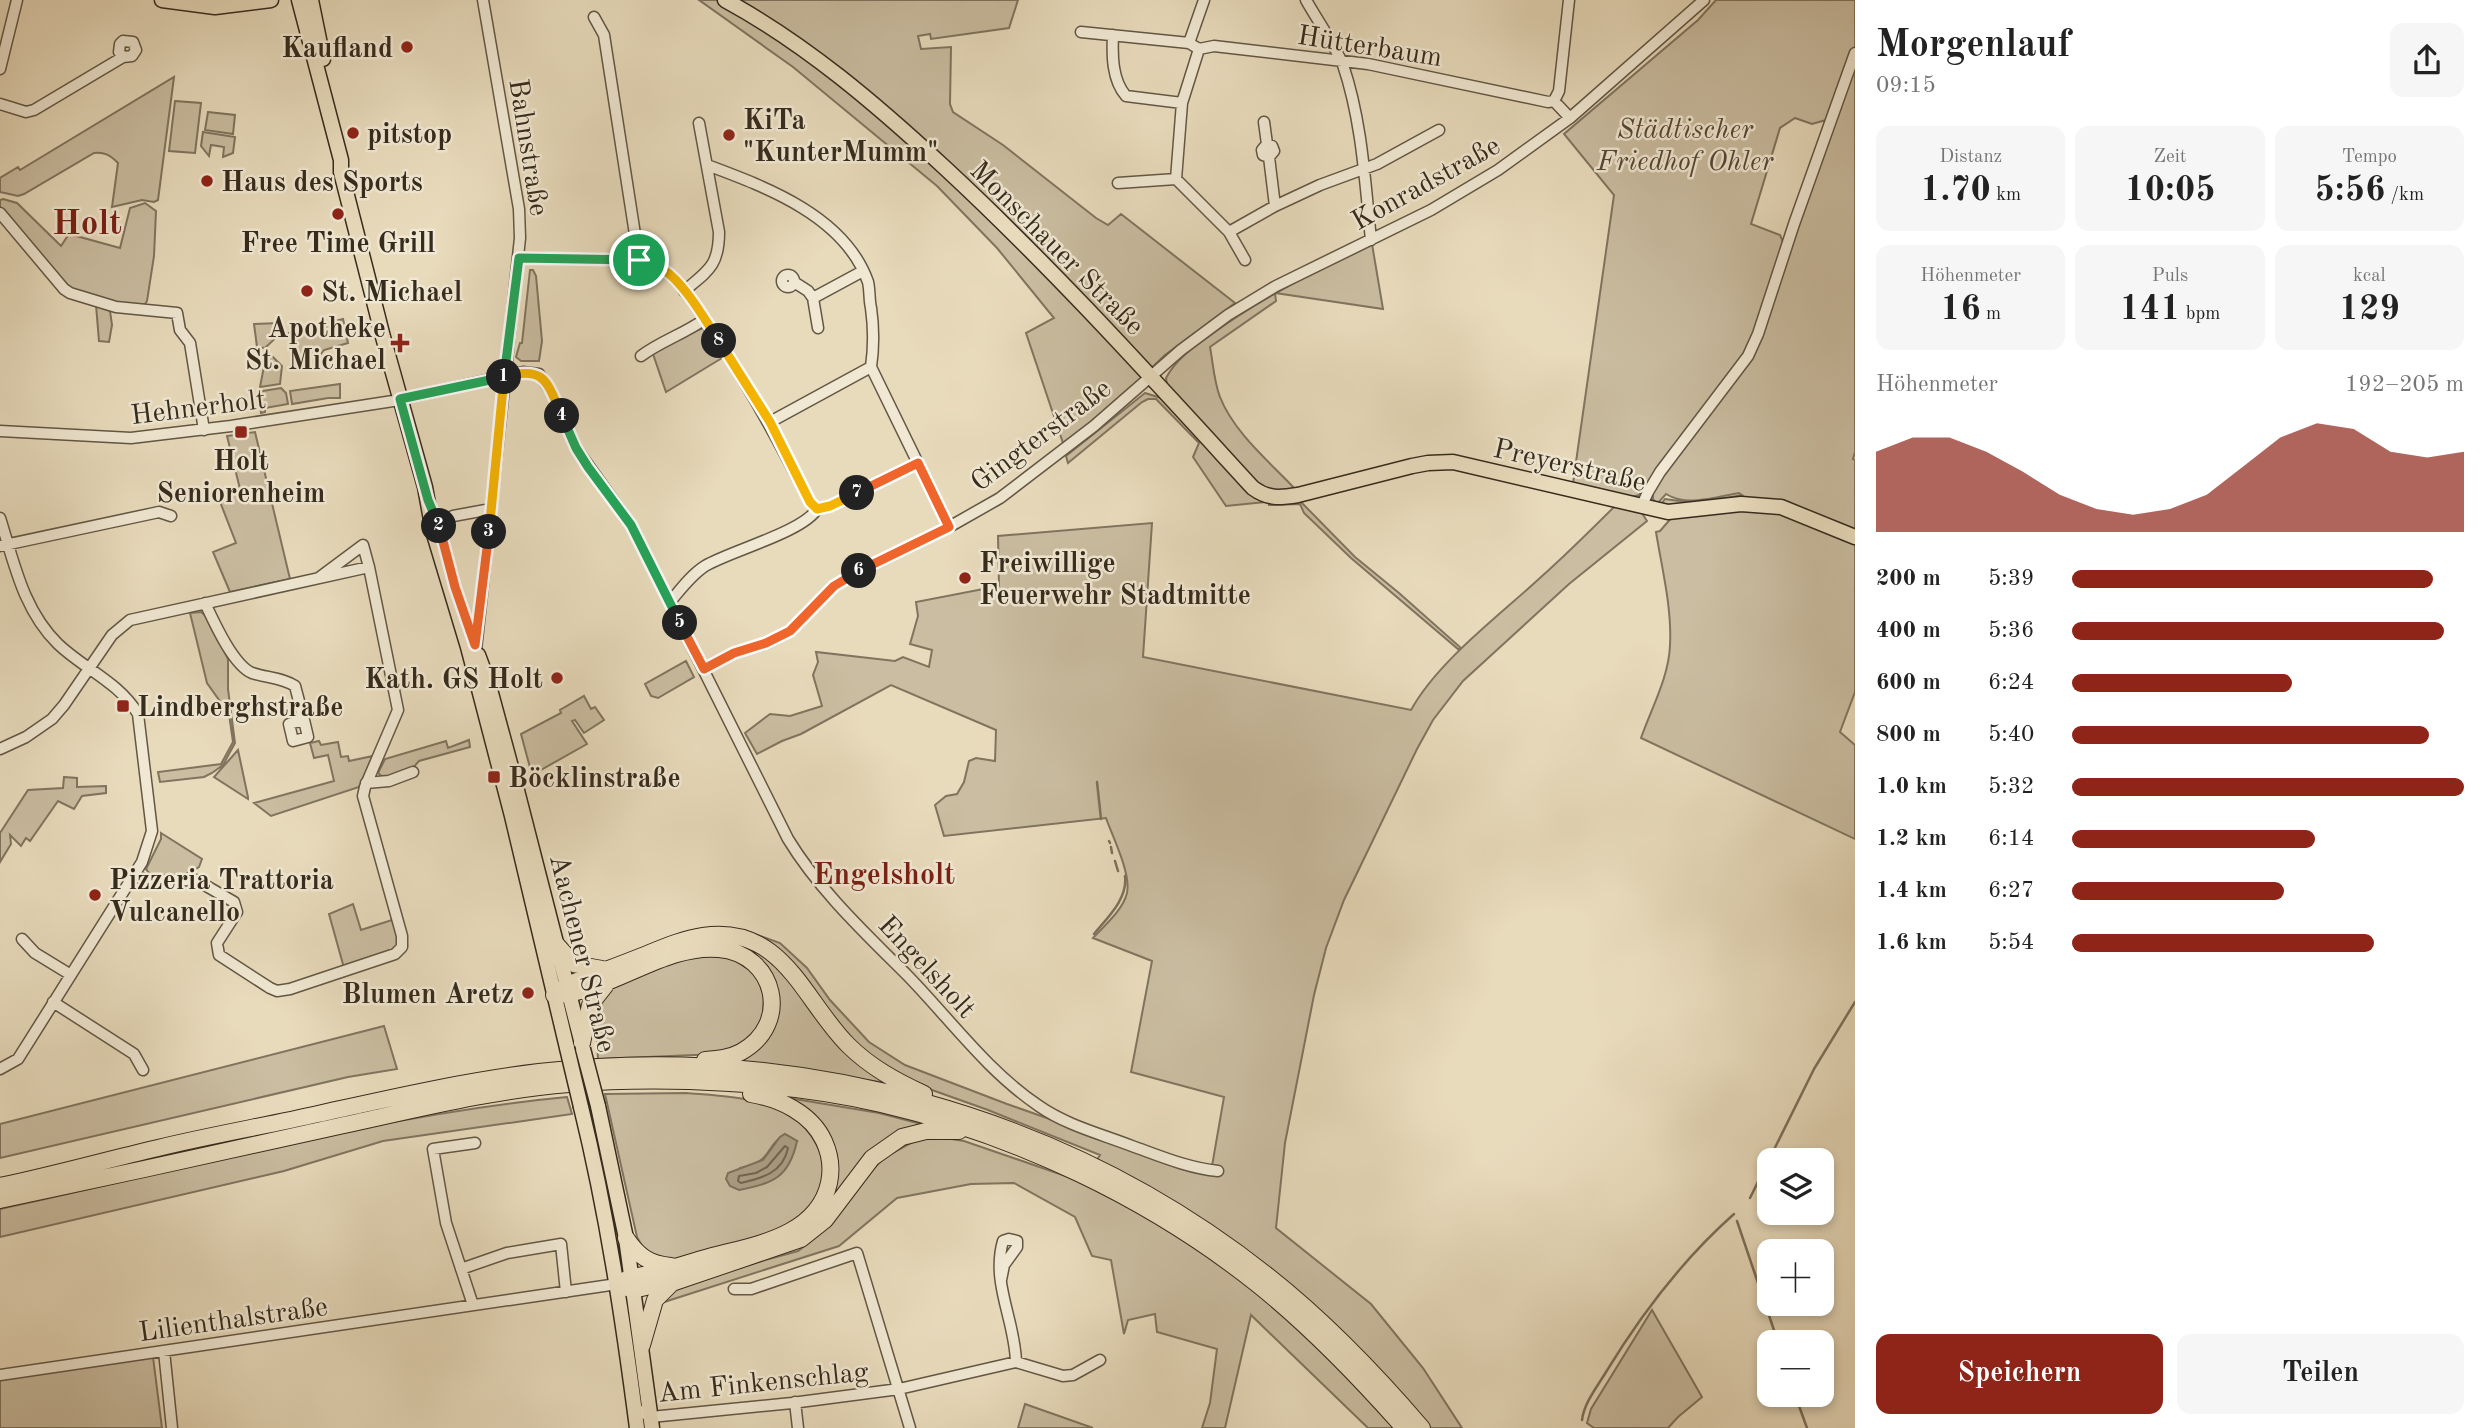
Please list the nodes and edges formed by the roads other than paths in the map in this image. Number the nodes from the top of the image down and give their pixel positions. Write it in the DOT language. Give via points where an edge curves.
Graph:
graph roads {
  1 [pos="17,0"];
  2 [pos="162,0"];
  3 [pos="271,0"];
  4 [pos="299,0"];
  5 [pos="311,0"];
  6 [pos="482,0"];
  7 [pos="725,0"];
  8 [pos="1204,0"];
  9 [pos="1306,0"];
  10 [pos="1569,0"];
  11 [pos="1704,0"];
  12 [pos="594,17"];
  13 [pos="4,32"];
  14 [pos="1081,32"];
  15 [pos="1114,35"];
  16 [pos="1194,46"];
  17 [pos="1855,53"];
  18 [pos="123,57"];
  19 [pos="1342,62"];
  20 [pos="0,69"];
  21 [pos="1554,101"];
  22 [pos="1182,103"];
  23 [pos="0,104"];
  24 [pos="1570,118"];
  25 [pos="1264,122"];
  26 [pos="699,123"];
  27 [pos="1439,130"];
  28 [pos="341,160"];
  29 [pos="707,165"];
  30 [pos="1363,169"];
  31 [pos="1176,179"];
  32 [pos="1118,183"];
  33 [pos="1275,206"];
  34 [pos="0,213"];
  35 [pos="1229,232"];
  36 [pos="1371,240"];
  37 [pos="519,258"];
  38 [pos="639,260"];
  39 [pos="1245,260"];
  40 [pos="863,271"];
  41 [pos="794,282"];
  42 [pos="684,291"];
  43 [pos="813,298"];
  44 [pos="705,320"];
  45 [pos="818,328"];
  46 [pos="641,356"];
  47 [pos="871,367"];
  48 [pos="1150,376"];
  49 [pos="504,377"];
  50 [pos="400,399"];
  51 [pos="770,422"];
  52 [pos="204,429"];
  53 [pos="0,431"];
  54 [pos="918,463"];
  55 [pos="1271,498"];
  56 [pos="428,500"];
  57 [pos="1642,505"];
  58 [pos="491,509"];
  59 [pos="817,509"];
  60 [pos="171,516"];
  61 [pos="453,516"];
  62 [pos="0,518"];
  63 [pos="949,527"];
  64 [pos="1855,537"];
  65 [pos="4,545"];
  66 [pos="369,568"];
  67 [pos="320,577"];
  68 [pos="670,602"];
  69 [pos="205,603"];
  70 [pos="479,623"];
  71 [pos="475,645"];
  72 [pos="89,668"];
  73 [pos="704,669"];
  74 [pos="474,673"];
  75 [pos="488,682"];
  76 [pos="304,720"];
  77 [pos="0,749"];
  78 [pos="413,772"];
  79 [pos="366,783"];
  80 [pos="134,875"];
  81 [pos="22,939"];
  82 [pos="556,944"];
  83 [pos="612,974"];
  84 [pos="71,975"];
  85 [pos="563,991"];
  86 [pos="53,1002"];
  87 [pos="578,1047"];
  88 [pos="658,1065"];
  89 [pos="0,1069"];
  90 [pos="143,1070"];
  91 [pos="680,1082"];
  92 [pos="972,1116"];
  93 [pos="993,1137"];
  94 [pos="475,1143"];
  95 [pos="1219,1171"];
  96 [pos="0,1186"];
  97 [pos="0,1200"];
  98 [pos="626,1238"];
  99 [pos="677,1266"];
  100 [pos="461,1269"];
  101 [pos="694,1276"];
  102 [pos="1001,1280"];
  103 [pos="627,1284"];
  104 [pos="734,1289"];
  105 [pos="566,1292"];
  106 [pos="473,1305"];
  107 [pos="642,1345"];
  108 [pos="164,1351"];
  109 [pos="1100,1360"];
  110 [pos="1016,1362"];
  111 [pos="0,1376"];
  112 [pos="899,1388"];
  113 [pos="795,1402"];
  114 [pos="634,1408"];
  115 [pos="651,1423"];
  116 [pos="172,1428"];
  117 [pos="637,1428"];
  118 [pos="798,1428"];
  119 [pos="910,1428"];
  120 [pos="1404,1428"];
  121 [pos="1422,1428"];
  1 -- 13 [label="street"];
  2 -- 3 [label="main road" via="215,7"];
  4 -- 28 [label="main road, Aachener Straße"];
  5 -- 28 [label="main road, Aachener Straße" via="342,135"];
  6 -- 37 [label="street, Bahnstraße" via="519,209"];
  7 -- 48 [label="main road, Monschauer Straße" via="796,45 920,145 1023,242"];
  8 -- 16 [label="street"];
  9 -- 19 [label="street"];
  10 -- 21 [label="street"];
  11 -- 24 [label="street, Konradstraße"];
  12 -- 38 [label="street" via="604,36"];
  13 -- 20 [label="street"];
  14 -- 15 [label="street, Hütterbaum"];
  15 -- 16 [label="street, Hütterbaum"];
  15 -- 22 [label="street" via="1118,87 1126,96"];
  16 -- 19 [label="street, Hütterbaum"];
  16 -- 22 [label="street"];
  17 -- 57 [label="street" via="1748,356 1660,472"];
  18 -- 23 [label="street" via="34,110"];
  19 -- 21 [label="street, Hütterbaum"];
  19 -- 30 [label="street"];
  21 -- 24 [label="street"];
  22 -- 31 [label="street"];
  24 -- 36 [label="street, Konradstraße" via="1464,192"];
  25 -- 33 [label="street" via="1267,144 1274,151 1269,157"];
  26 -- 29 [label="street"];
  27 -- 30 [label="street"];
  28 -- 50 [label="main road, Aachener Straße"];
  29 -- 40 [label="street" via="789,201 826,224"];
  29 -- 42 [label="street" via="719,246 713,267"];
  30 -- 33 [label="street"];
  30 -- 36 [label="street"];
  31 -- 32 [label="street"];
  31 -- 35 [label="street"];
  33 -- 35 [label="street"];
  34 -- 52 [label="street" via="69,293 116,307 177,313 180,330 190,343"];
  35 -- 39 [label="street"];
  36 -- 48 [label="street, Konradstraße" via="1228,315"];
  37 -- 38 [label="street"];
  37 -- 49 [label="street, Bahnstraße"];
  38 -- 42 [label="street" via="667,271"];
  40 -- 43 [label="street"];
  40 -- 47 [label="street" via="875,333"];
  41 -- 43 [label="street"];
  42 -- 44 [label="street"];
  43 -- 45 [label="street"];
  44 -- 46 [label="street"];
  44 -- 51 [label="street"];
  47 -- 51 [label="street"];
  47 -- 54 [label="street"];
  48 -- 55 [label="main road, Monschauer Straße" via="1253,488"];
  48 -- 63 [label="street, Gingterstraße" via="1036,472"];
  49 -- 50 [label="street, Engelsholt"];
  49 -- 58 [label="street, Bahnstraße"];
  49 -- 68 [label="street, Engelsholt" via="523,372 539,374 545,380 576,448 631,525"];
  50 -- 52 [label="street, Hehnerholt"];
  50 -- 56 [label="main road, Aachener Straße"];
  51 -- 59 [label="street"];
  52 -- 53 [label="street, Hehnerholt" via="123,438"];
  54 -- 59 [label="street"];
  54 -- 63 [label="street"];
  55 -- 57 [label="main road, Preyerstraße" via="1440,462"];
  56 -- 71 [label="main road, Aachener Straße"];
  56 -- 74 [label="main road, Aachener Straße"];
  57 -- 64 [label="main road, Preyerstraße" via="1677,512 1760,504 1794,511"];
  58 -- 61 [label="street"];
  58 -- 70 [label="street, Bahnstraße"];
  59 -- 68 [label="street" via="813,517 705,566"];
  60 -- 65 [label="street" via="159,512"];
  62 -- 65 [label="street"];
  63 -- 73 [label="street, Gingterstraße" via="834,586 790,631"];
  65 -- 72 [label="street" via="40,624"];
  66 -- 67 [label="street"];
  66 -- 67 [label="street" via="363,545"];
  66 -- 79 [label="street" via="398,710"];
  67 -- 69 [label="street"];
  68 -- 73 [label="street, Engelsholt"];
  69 -- 72 [label="street" via="130,620 112,635"];
  69 -- 76 [label="street" via="240,664 250,672 295,686"];
  70 -- 71 [label="street, Bahnstraße"];
  70 -- 75 [label="street, Bahnstraße"];
  71 -- 74 [label="street, Bahnstraße"];
  71 -- 75 [label="main road, Aachener Straße"];
  72 -- 77 [label="street" via="52,719"];
  72 -- 80 [label="street" via="128,699 138,714 152,831 149,848"];
  73 -- 95 [label="street, Engelsholt" via="800,859 993,1068 1059,1118 1186,1165"];
  74 -- 85 [label="main road, Aachener Straße"];
  75 -- 82 [label="main road, Aachener Straße"];
  78 -- 79 [label="street"];
  79 -- 80 [label="street" via="365,808 402,936 402,947 395,954 277,991 219,955 217,943 237,912 234,902 196,880 148,881"];
  80 -- 84 [label="street"];
  81 -- 84 [label="street" via="35,953"];
  82 -- 83 [label="highway" via="573,964"];
  82 -- 85 [label="main road, Aachener Straße"];
  83 -- 85 [label="highway"];
  83 -- 87 [label="highway" via="593,999"];
  83 -- 88 [label="highway" via="713,948 745,956 768,982 770,1014 752,1045 723,1058"];
  83 -- 92 [label="highway" via="673,944 706,936 734,936 757,944 790,969 837,1034 870,1064"];
  84 -- 86 [label="street"];
  85 -- 87 [label="main road, Aachener Straße"];
  86 -- 89 [label="street" via="18,1059"];
  86 -- 90 [label="street" via="134,1054"];
  87 -- 98 [label="main road, Aachener Straße, bridge" via="598,1106"];
  87 -- 103 [label="main road, Aachener Straße, bridge" via="582,1107"];
  88 -- 92 [label="highway" via="801,1076 896,1094"];
  88 -- 96 [label="highway" via="478,1081"];
  91 -- 93 [label="highway" via="859,1099"];
  91 -- 97 [label="highway" via="565,1084 461,1099"];
  91 -- 99 [label="highway" via="756,1095 796,1110 824,1141 831,1173 820,1204 793,1230"];
  92 -- 121 [label="highway" via="1106,1172 1230,1248 1350,1348"];
  93 -- 101 [label="highway" via="954,1130 902,1137 872,1158 825,1220 801,1239"];
  93 -- 120 [label="highway" via="1124,1197 1254,1282 1324,1342"];
  94 -- 100 [label="street" via="433,1149 446,1223"];
  98 -- 99 [label="highway" via="647,1261"];
  98 -- 103 [label="main road, Aachener Straße"];
  99 -- 103 [label="highway"];
  100 -- 105 [label="street" via="507,1253 561,1244"];
  100 -- 106 [label="street"];
  101 -- 103 [label="highway"];
  101 -- 107 [label="highway" via="663,1290"];
  102 -- 110 [label="street"];
  103 -- 105 [label="street, Lilienthalstraße"];
  103 -- 107 [label="main road, Aachener Straße"];
  103 -- 114 [label="main road, Aachener Straße"];
  104 -- 112 [label="street, Am Finkenschlag" via="751,1289 857,1253"];
  105 -- 106 [label="street, Lilienthalstraße"];
  106 -- 108 [label="street, Lilienthalstraße"];
  107 -- 115 [label="main road, Aachener Straße"];
  108 -- 111 [label="street, Lilienthalstraße"];
  108 -- 116 [label="street"];
  109 -- 110 [label="street, Am Finkenschlag" via="1073,1376"];
  110 -- 112 [label="street, Am Finkenschlag"];
  112 -- 113 [label="street, Am Finkenschlag"];
  112 -- 119 [label="street"];
  113 -- 115 [label="street, Am Finkenschlag"];
  113 -- 118 [label="street"];
  114 -- 115 [label="street, Am Finkenschlag"];
  114 -- 117 [label="main road, Aachener Straße"];
}
